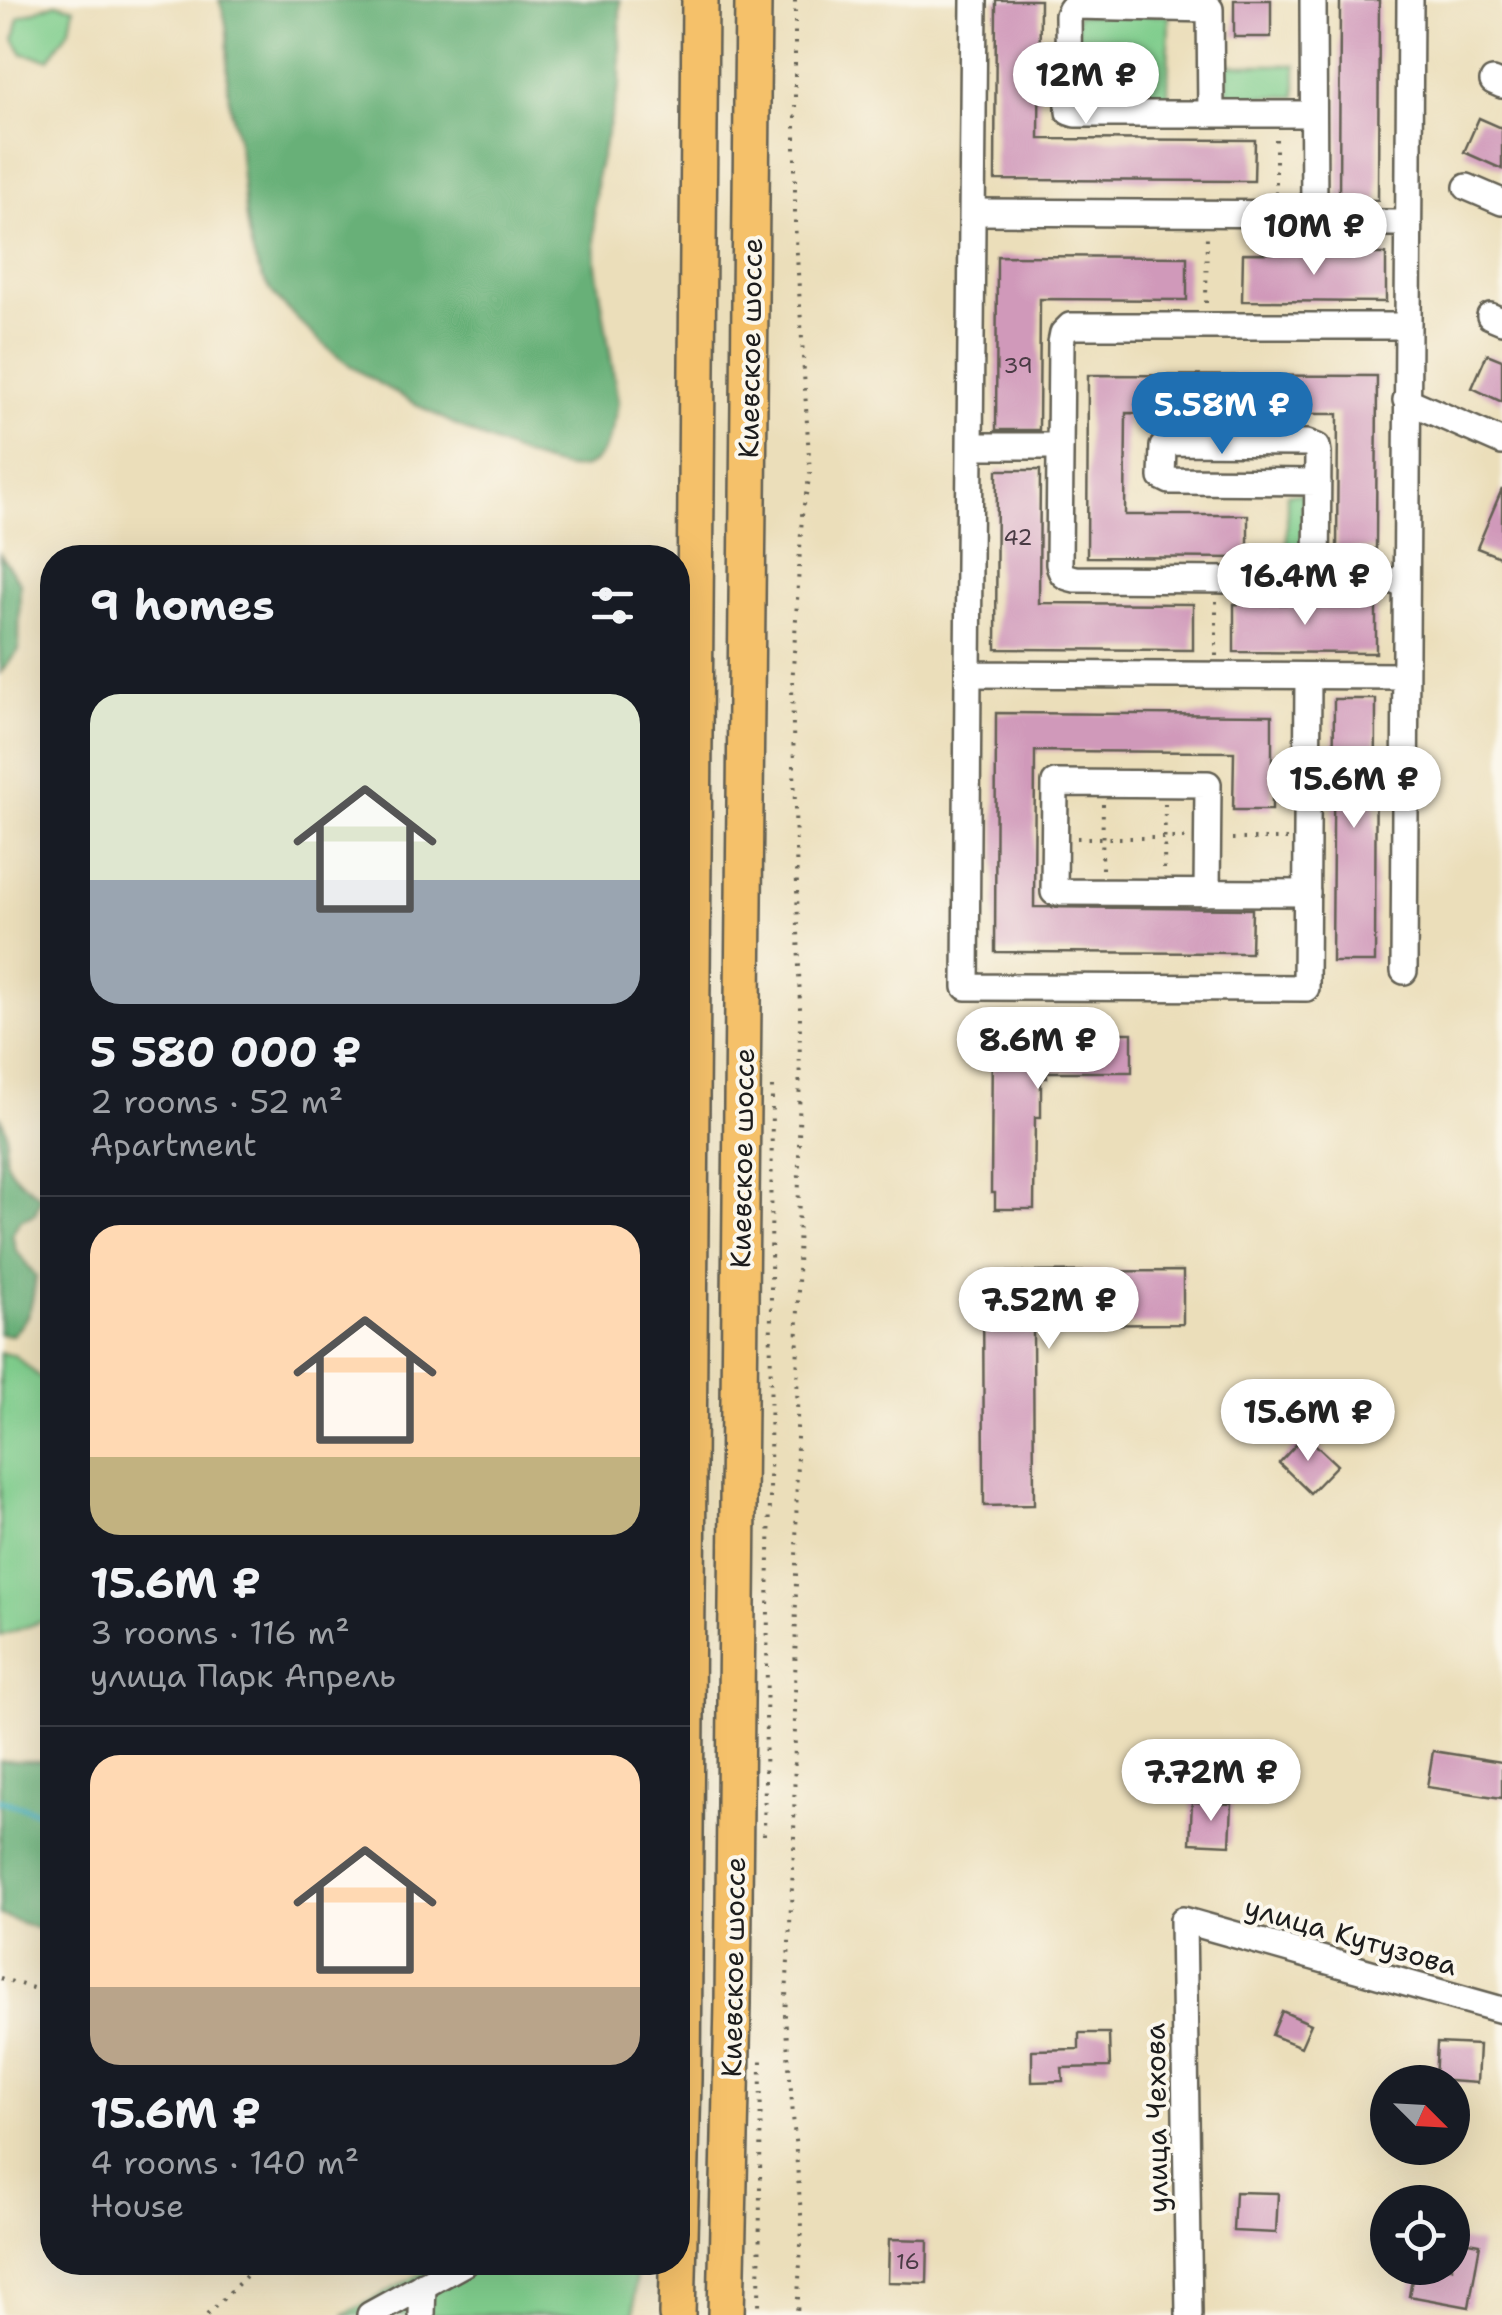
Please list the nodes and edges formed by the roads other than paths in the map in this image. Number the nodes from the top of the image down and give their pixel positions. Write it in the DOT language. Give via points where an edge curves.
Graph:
graph roads {
  1 [pos="700,0"];
  2 [pos="753,0"];
  3 [pos="974,0"];
  4 [pos="1313,0"];
  5 [pos="1410,0"];
  6 [pos="1211,114"];
  7 [pos="1312,114"];
  8 [pos="1466,187"];
  9 [pos="1502,202"];
  10 [pos="973,212"];
  11 [pos="1311,214"];
  12 [pos="1408,223"];
  13 [pos="1406,326"];
  14 [pos="1406,400"];
  15 [pos="1502,442"];
  16 [pos="972,446"];
  17 [pos="1060,446"];
  18 [pos="1318,482"];
  19 [pos="1317,580"];
  20 [pos="1405,581"];
  21 [pos="968,674"];
  22 [pos="1308,676"];
  23 [pos="1405,676"];
  24 [pos="1208,893"];
  25 [pos="1307,893"];
  26 [pos="1404,972"];
  27 [pos="690,1032"];
  28 [pos="1183,1920"];
  29 [pos="1502,2010"];
  30 [pos="442,2275"];
  31 [pos="678,2275"];
  32 [pos="423,2285"];
  33 [pos="370,2315"];
  34 [pos="422,2315"];
  35 [pos="677,2315"];
  36 [pos="726,2315"];
  37 [pos="1189,2315"];
  1 -- 27 [label="highway, Киевское шоссе"];
  2 -- 36 [label="highway, Киевское шоссе"];
  3 -- 10 [label="street"];
  4 -- 7 [label="street"];
  5 -- 12 [label="street"];
  6 -- 6 [label="street" via="1069,112 1070,9 1210,10"];
  6 -- 7 [label="street"];
  7 -- 11 [label="street"];
  8 -- 9 [label="street"];
  10 -- 11 [label="street"];
  10 -- 16 [label="street"];
  11 -- 12 [label="street" via="1320,223"];
  12 -- 13 [label="street"];
  13 -- 14 [label="street"];
  13 -- 17 [label="street" via="1070,326 1061,343"];
  14 -- 15 [label="street"];
  14 -- 20 [label="street"];
  16 -- 17 [label="street"];
  16 -- 21 [label="street"];
  17 -- 19 [label="street" via="1060,564 1066,578"];
  18 -- 18 [label="street" via="1317,447 1307,443 1163,447 1162,476 1170,481"];
  18 -- 19 [label="street"];
  19 -- 20 [label="street"];
  20 -- 23 [label="street"];
  21 -- 22 [label="street"];
  21 -- 25 [label="street" via="966,988 1306,988"];
  22 -- 23 [label="street"];
  22 -- 25 [label="street"];
  23 -- 26 [label="street"];
  24 -- 24 [label="street" via="1208,784 1054,784 1054,892"];
  24 -- 25 [label="street"];
  28 -- 29 [label="street, улица Кутузова"];
  28 -- 37 [label="street, улица Чехова"];
  30 -- 32 [label="street"];
  31 -- 35 [label="highway, Киевское шоссе"];
  32 -- 33 [label="street"];
  32 -- 34 [label="street"];
}
